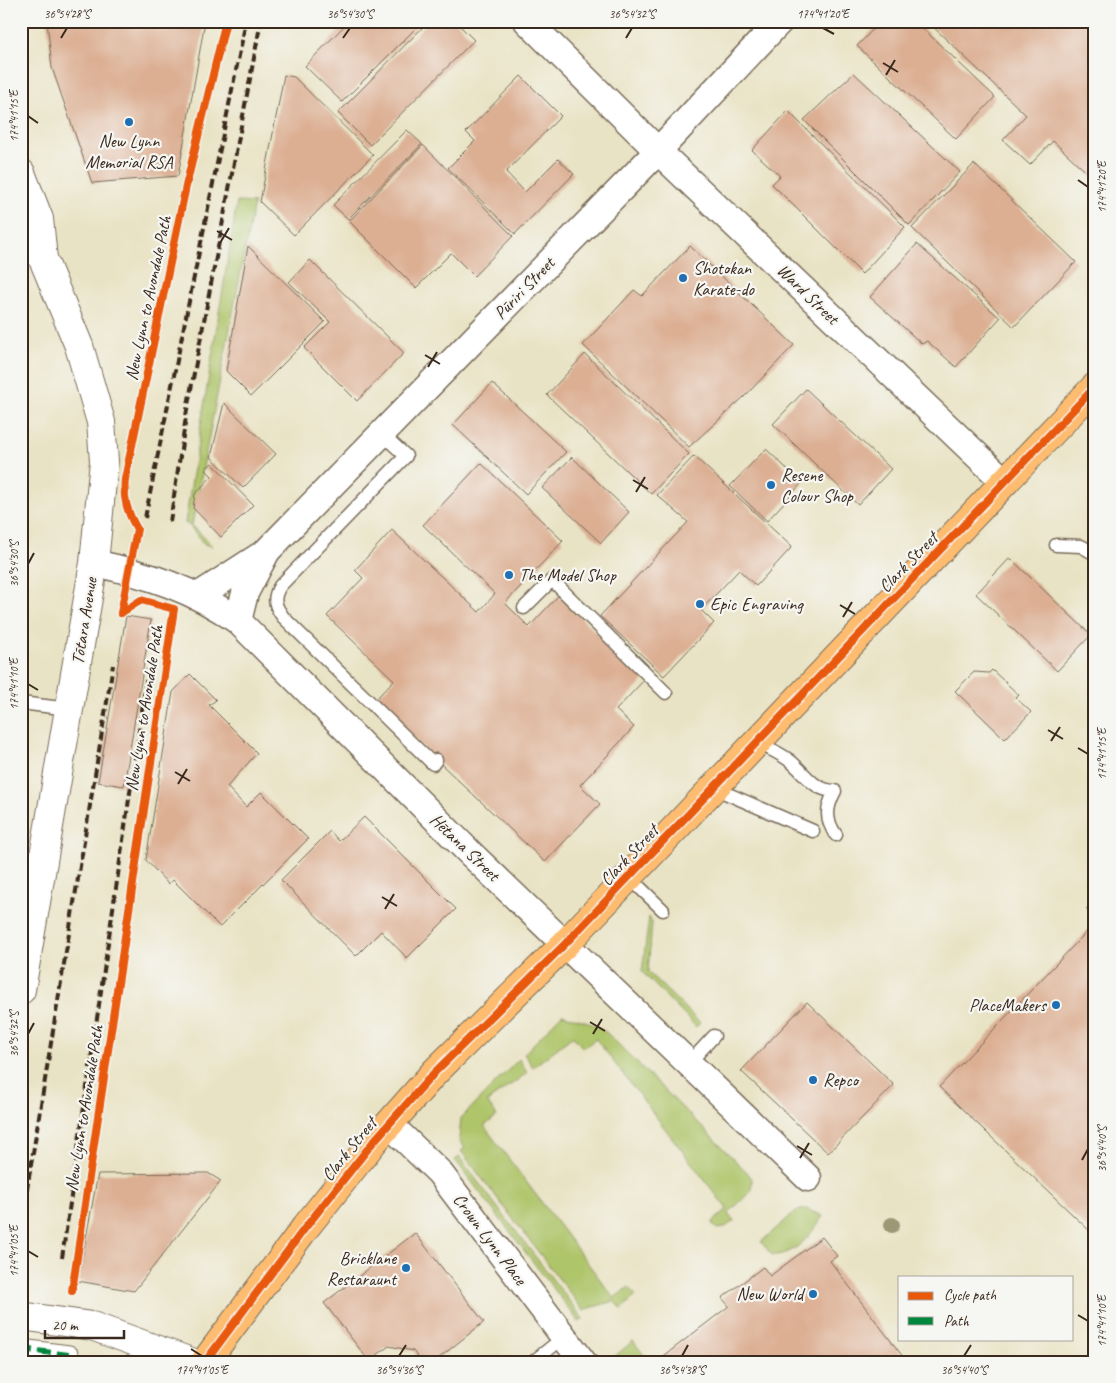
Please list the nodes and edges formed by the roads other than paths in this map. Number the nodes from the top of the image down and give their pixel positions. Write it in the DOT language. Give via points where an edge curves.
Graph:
graph roads {
  1 [pos="527,21"];
  2 [pos="780,21"];
  3 [pos="658,151"];
  4 [pos="21,173"];
  5 [pos="21,231"];
  6 [pos="43,259"];
  7 [pos="1095,387"];
  8 [pos="382,434"];
  9 [pos="1005,482"];
  10 [pos="1056,545"];
  11 [pos="266,552"];
  12 [pos="1095,554"];
  13 [pos="94,563"];
  14 [pos="198,596"];
  15 [pos="524,608"];
  16 [pos="238,621"];
  17 [pos="666,693"];
  18 [pos="21,703"];
  19 [pos="70,708"];
  20 [pos="757,742"];
  21 [pos="436,760"];
  22 [pos="714,788"];
  23 [pos="813,831"];
  24 [pos="836,835"];
  25 [pos="628,877"];
  26 [pos="663,910"];
  27 [pos="565,944"];
  28 [pos="21,990"];
  29 [pos="714,1036"];
  30 [pos="689,1063"];
  31 [pos="389,1124"];
  32 [pos="808,1178"];
  33 [pos="21,1316"];
  34 [pos="564,1337"];
  35 [pos="21,1349"];
  36 [pos="68,1362"];
  37 [pos="191,1362"];
  38 [pos="205,1362"];
  39 [pos="533,1362"];
  40 [pos="583,1362"];
  1 -- 3 [label="street, Ward Street"];
  2 -- 3 [label="street, Pūriri Street"];
  3 -- 8 [label="street, Pūriri Street"];
  3 -- 9 [label="street, Ward Street"];
  4 -- 6 [label="street, Tōtara Avenue" via="39,219"];
  5 -- 6 [label="street, Tōtara Avenue"];
  6 -- 13 [label="street, Tōtara Avenue" via="78,346 101,422 104,480"];
  7 -- 9 [label="main road, Clark Street"];
  8 -- 11 [label="street, Pūriri Street"];
  8 -- 21 [label="lane" via="406,456 280,586 274,604 283,617 433,764"];
  9 -- 20 [label="main road, Clark Street"];
  10 -- 12 [label="lane" via="1081,546"];
  11 -- 14 [label="street, Pūriri Street"];
  11 -- 16 [label="street, Pūriri Street" via="246,593"];
  13 -- 14 [label="street, Hētana Street" via="178,586"];
  13 -- 19 [label="street, Tōtara Avenue"];
  14 -- 16 [label="street, Hētana Street"];
  15 -- 17 [label="lane" via="552,580"];
  16 -- 27 [label="street, Hētana Street"];
  18 -- 19 [label="lane"];
  19 -- 28 [label="street, Tōtara Avenue"];
  20 -- 22 [label="main road, Clark Street"];
  20 -- 24 [label="lane" via="790,761 813,784 835,791 827,812 828,824"];
  22 -- 23 [label="lane"];
  22 -- 25 [label="main road, Clark Street"];
  25 -- 26 [label="lane"];
  25 -- 27 [label="main road, Clark Street"];
  27 -- 30 [label="street, Hētana Street"];
  27 -- 31 [label="main road, Clark Street" via="435,1072"];
  29 -- 30 [label="lane"];
  30 -- 32 [label="street, Hētana Street"];
  31 -- 34 [label="street, Crown Lynn Place" via="439,1172"];
  31 -- 38 [label="main road, Clark Street" via="305,1228"];
  33 -- 37 [label="street" via="92,1326"];
  34 -- 39 [label="lane"];
  34 -- 40 [label="street, Crown Lynn Place"];
  35 -- 36 [label="street" via="69,1354"];
}
